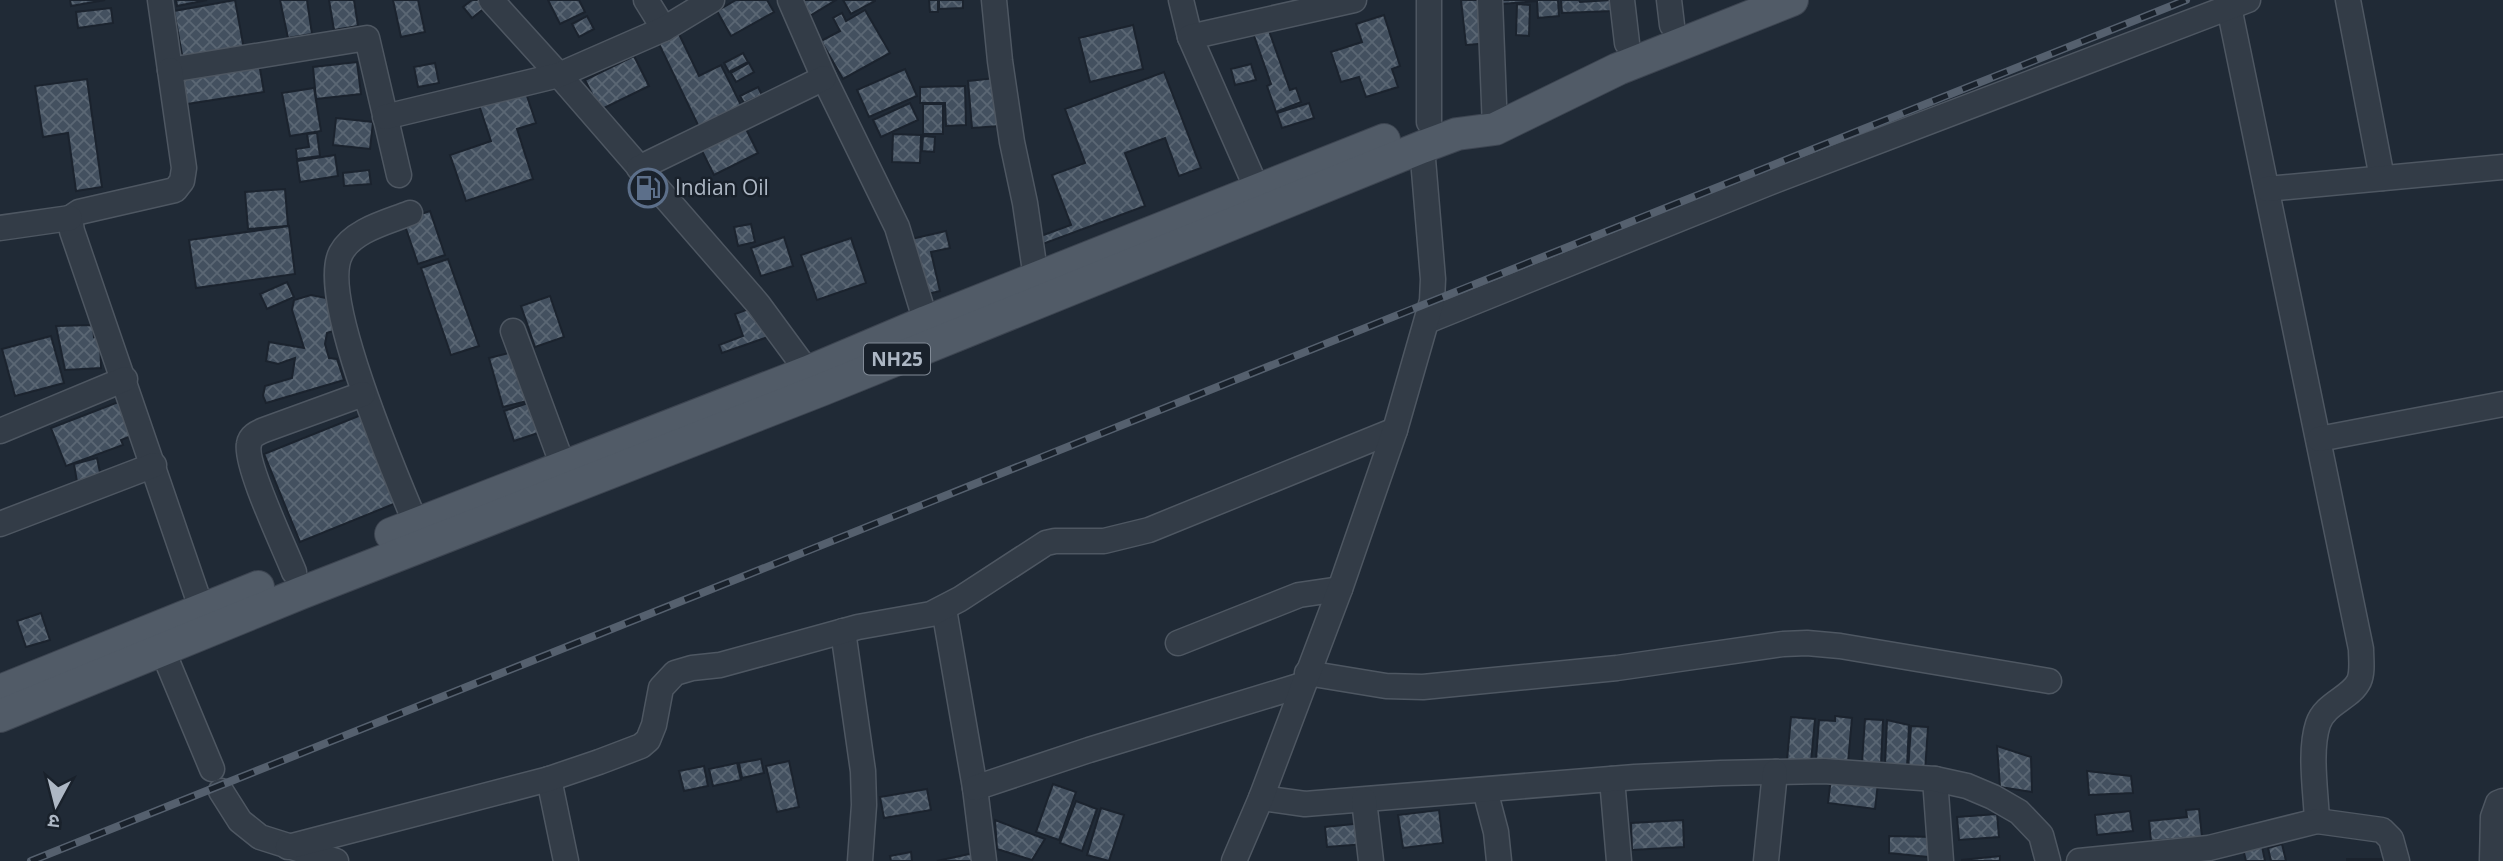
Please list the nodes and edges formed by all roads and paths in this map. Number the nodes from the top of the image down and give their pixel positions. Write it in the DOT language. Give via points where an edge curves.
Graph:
graph roads {
  1 [pos="160,0"];
  2 [pos="491,0"];
  3 [pos="646,0"];
  4 [pos="712,0"];
  5 [pos="790,0"];
  6 [pos="994,0"];
  7 [pos="1181,0"];
  8 [pos="1354,0"];
  9 [pos="1429,0"];
  10 [pos="1490,0"];
  11 [pos="1622,0"];
  12 [pos="1737,0"];
  13 [pos="1792,0"];
  14 [pos="2348,0"];
  15 [pos="2239,4"];
  16 [pos="1670,13"];
  17 [pos="663,29"];
  18 [pos="1190,37"];
  19 [pos="1627,43"];
  20 [pos="170,69"];
  21 [pos="559,75"];
  22 [pos="824,78"];
  23 [pos="385,117"];
  24 [pos="1495,118"];
  25 [pos="1426,135"];
  26 [pos="639,168"];
  27 [pos="2502,169"];
  28 [pos="399,175"];
  29 [pos="2382,178"];
  30 [pos="2267,189"];
  31 [pos="1257,190"];
  32 [pos="410,213"];
  33 [pos="70,218"];
  34 [pos="0,228"];
  35 [pos="1036,278"];
  36 [pos="1427,321"];
  37 [pos="926,322"];
  38 [pos="513,331"];
  39 [pos="807,372"];
  40 [pos="125,379"];
  41 [pos="363,394"];
  42 [pos="2503,404"];
  43 [pos="1395,430"];
  44 [pos="0,431"];
  45 [pos="2319,439"];
  46 [pos="154,465"];
  47 [pos="563,466"];
  48 [pos="0,524"];
  49 [pos="416,524"];
  50 [pos="294,572"];
  51 [pos="1340,589"];
  52 [pos="944,609"];
  53 [pos="202,610"];
  54 [pos="842,631"];
  55 [pos="1178,643"];
  56 [pos="162,649"];
  57 [pos="1304,680"];
  58 [pos="2049,681"];
  59 [pos="0,691"];
  60 [pos="0,716"];
  61 [pos="1774,772"];
  62 [pos="549,779"];
  63 [pos="1612,779"];
  64 [pos="1935,779"];
  65 [pos="975,788"];
  66 [pos="1485,790"];
  67 [pos="1261,798"];
  68 [pos="1364,800"];
  69 [pos="2503,801"];
  70 [pos="2316,821"];
  71 [pos="288,847"];
  72 [pos="336,861"];
  73 [pos="566,861"];
  74 [pos="860,861"];
  75 [pos="984,861"];
  76 [pos="1234,861"];
  77 [pos="1371,861"];
  78 [pos="1499,861"];
  79 [pos="1619,861"];
  80 [pos="1766,861"];
  81 [pos="1941,861"];
  82 [pos="2048,861"];
  83 [pos="2079,861"];
  84 [pos="2397,861"];
  85 [pos="2492,861"];
  1 -- 20 [label="street"];
  2 -- 21 [label="street"];
  3 -- 17 [label="street"];
  4 -- 17 [label="street"];
  5 -- 22 [label="street"];
  6 -- 35 [label="street"];
  7 -- 18 [label="street"];
  8 -- 18 [label="street"];
  9 -- 25 [label="street"];
  10 -- 24 [label="street"];
  11 -- 19 [label="street"];
  12 -- 16 [label="main road, NH25"];
  13 -- 24 [label="main road, NH25"];
  14 -- 29 [label="street"];
  15 -- 30 [label="street"];
  15 -- 36 [label="street" via="1766,184"];
  16 -- 19 [label="main road, NH25"];
  17 -- 21 [label="street"];
  18 -- 31 [label="street"];
  19 -- 24 [label="main road, NH25"];
  20 -- 23 [label="street" via="367,38"];
  20 -- 33 [label="street" via="182,181 175,190"];
  21 -- 23 [label="street"];
  21 -- 26 [label="street"];
  22 -- 26 [label="street"];
  22 -- 37 [label="street" via="897,227"];
  23 -- 28 [label="street"];
  24 -- 25 [label="main road, NH25" via="1457,134"];
  25 -- 31 [label="main road, NH25"];
  25 -- 36 [label="street" via="1433,279"];
  25 -- 56 [label="main road, NH25" via="821,390"];
  26 -- 39 [label="street" via="758,304"];
  27 -- 29 [label="street"];
  29 -- 30 [label="street"];
  30 -- 45 [label="street"];
  31 -- 35 [label="main road, NH25"];
  32 -- 41 [label="street" via="351,240 337,261 335,282"];
  33 -- 34 [label="street"];
  33 -- 40 [label="street"];
  35 -- 37 [label="main road, NH25"];
  36 -- 43 [label="street"];
  37 -- 39 [label="main road, NH25"];
  38 -- 47 [label="street"];
  39 -- 47 [label="main road, NH25"];
  40 -- 44 [label="street"];
  40 -- 46 [label="street"];
  41 -- 49 [label="street"];
  41 -- 50 [label="street" via="264,430 250,440 252,466"];
  42 -- 45 [label="street"];
  43 -- 51 [label="street"];
  43 -- 52 [label="street" via="1149,530 1104,541 1046,543"];
  45 -- 70 [label="street" via="2362,667 2359,682 2325,710 2318,722 2314,743"];
  46 -- 48 [label="street"];
  46 -- 53 [label="street"];
  47 -- 49 [label="main road, NH25"];
  49 -- 50 [label="main road, NH25"];
  50 -- 53 [label="main road, NH25"];
  51 -- 55 [label="street" via="1299,594"];
  51 -- 57 [label="street"];
  52 -- 54 [label="street"];
  52 -- 65 [label="street"];
  53 -- 59 [label="main road, NH25"];
  54 -- 62 [label="street" via="675,673 661,688 648,740"];
  54 -- 74 [label="street" via="863,771"];
  56 -- 60 [label="main road, NH25"];
  56 -- 71 [label="street" via="216,780 245,826"];
  57 -- 58 [label="street" via="1423,687 1807,643"];
  57 -- 65 [label="street"];
  57 -- 67 [label="street"];
  61 -- 63 [label="street"];
  61 -- 64 [label="street"];
  61 -- 80 [label="street"];
  62 -- 71 [label="street"];
  62 -- 73 [label="street"];
  63 -- 66 [label="street"];
  63 -- 79 [label="street"];
  64 -- 81 [label="street"];
  64 -- 82 [label="street" via="1967,786 2019,811 2041,835"];
  65 -- 75 [label="street"];
  66 -- 68 [label="street"];
  66 -- 78 [label="street"];
  67 -- 68 [label="street" via="1305,804"];
  67 -- 76 [label="street"];
  68 -- 77 [label="street"];
  69 -- 85 [label="street" via="2493,817"];
  70 -- 83 [label="street" via="2209,848"];
  70 -- 84 [label="street" via="2382,830 2391,839"];
  71 -- 72 [label="street"];
}
